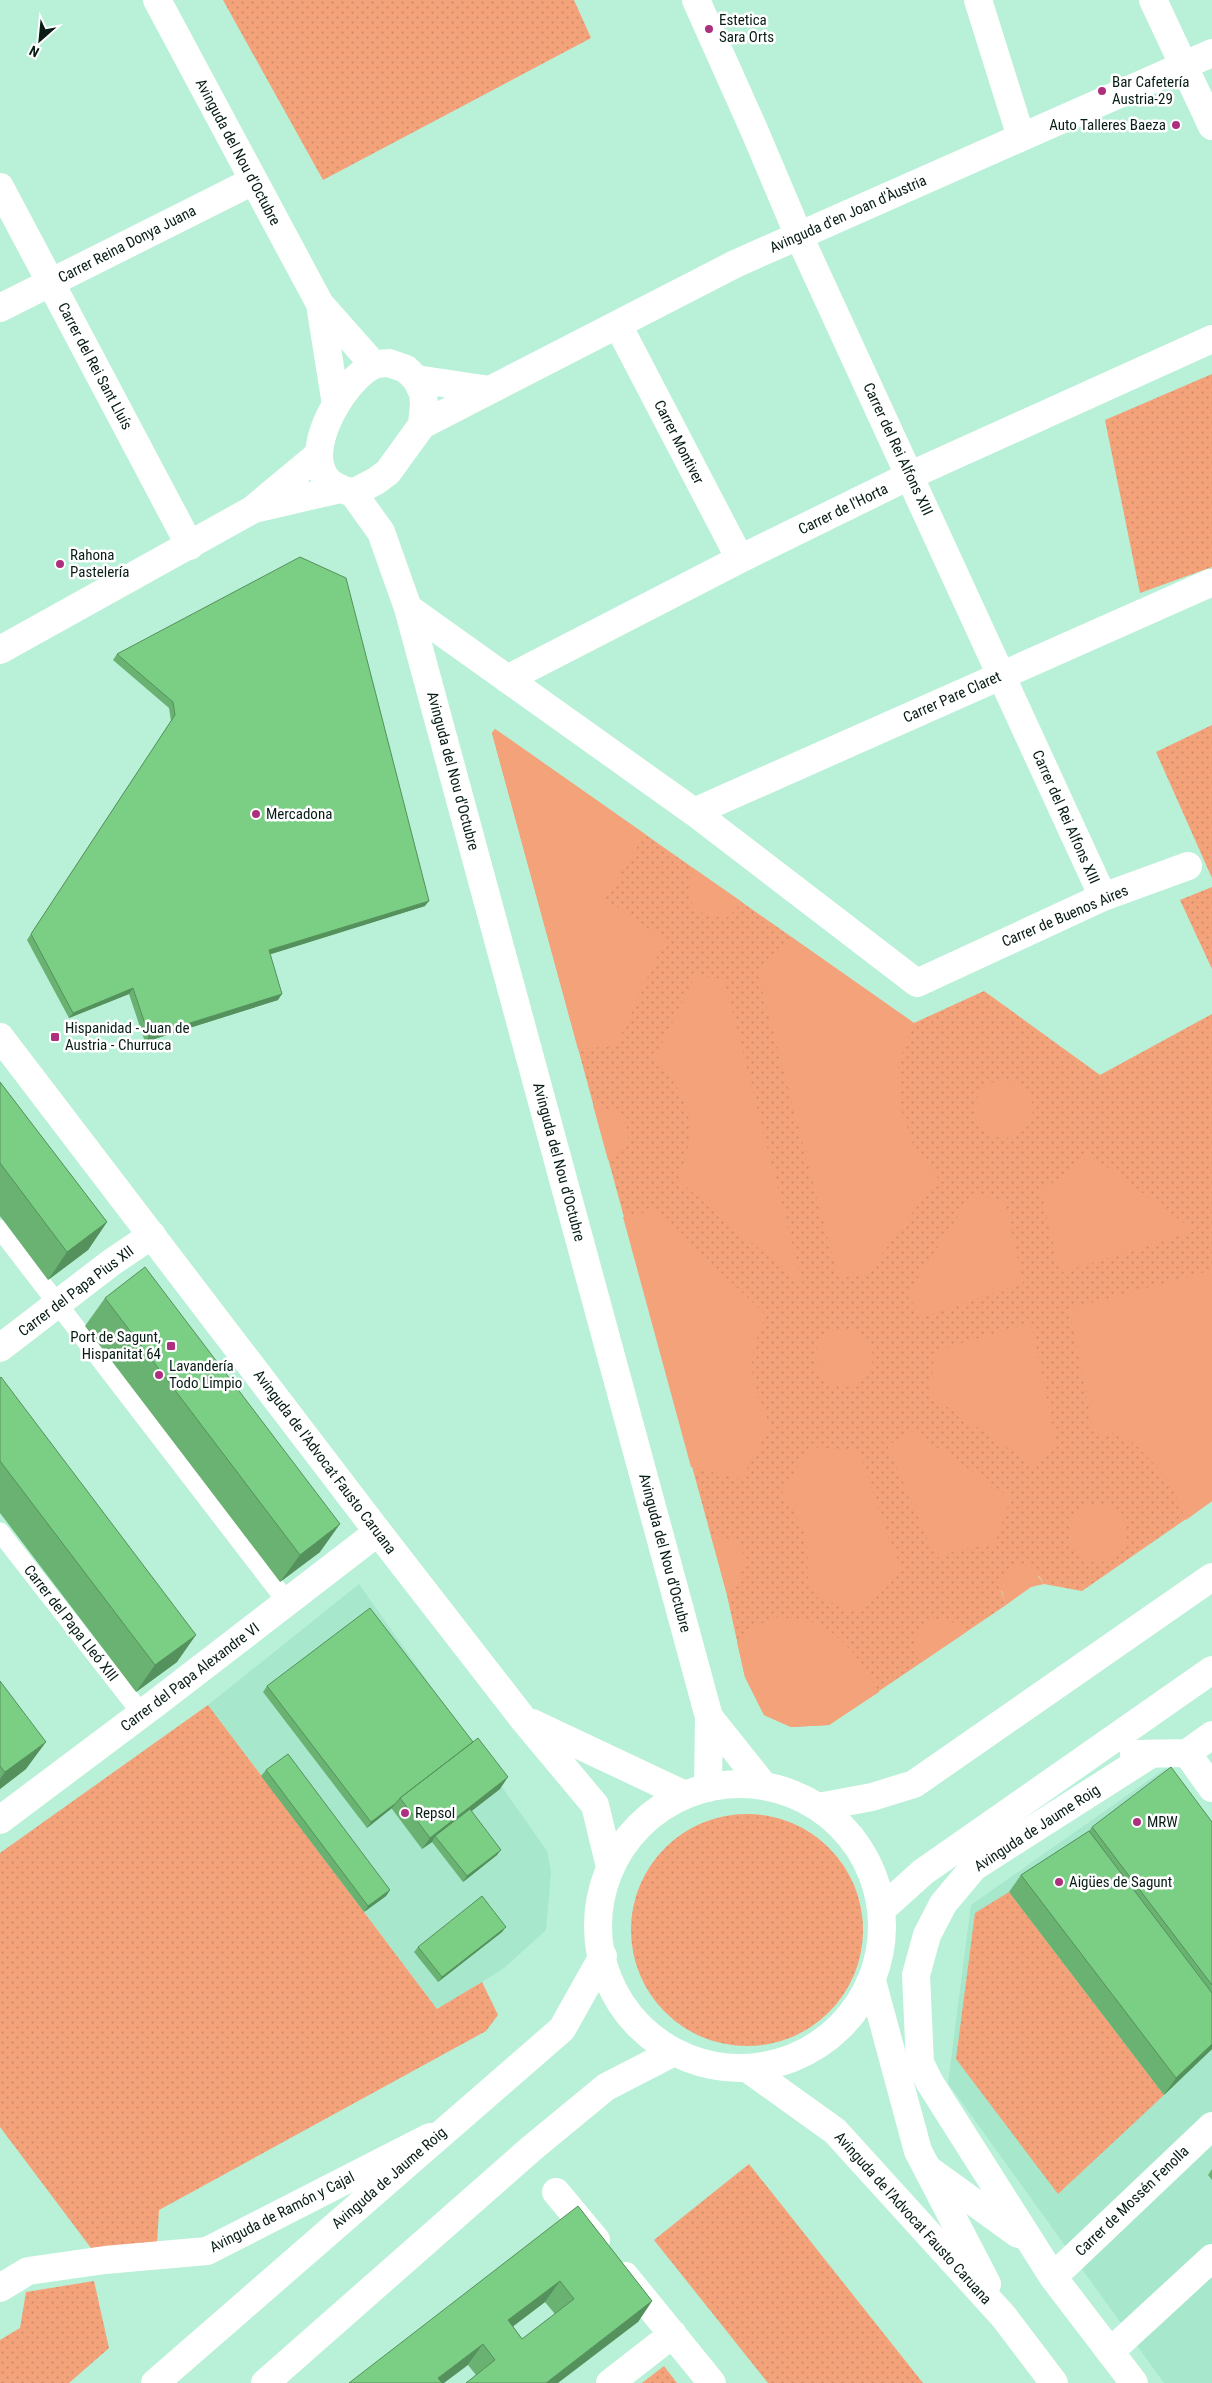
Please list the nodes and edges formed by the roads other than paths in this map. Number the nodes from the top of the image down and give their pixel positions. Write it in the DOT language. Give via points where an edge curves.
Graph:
graph roads {
  1 [pos="157,0"];
  2 [pos="696,0"];
  3 [pos="978,0"];
  4 [pos="1153,0"];
  5 [pos="1212,53"];
  6 [pos="1184,65"];
  7 [pos="1212,126"];
  8 [pos="1021,137"];
  9 [pos="253,181"];
  10 [pos="0,187"];
  11 [pos="799,236"];
  12 [pos="50,283"];
  13 [pos="320,304"];
  14 [pos="0,308"];
  15 [pos="618,325"];
  16 [pos="1212,338"];
  17 [pos="374,365"];
  18 [pos="416,379"];
  19 [pos="490,390"];
  20 [pos="336,405"];
  21 [pos="422,425"];
  22 [pos="318,455"];
  23 [pos="388,472"];
  24 [pos="910,476"];
  25 [pos="346,491"];
  26 [pos="252,510"];
  27 [pos="381,532"];
  28 [pos="190,546"];
  29 [pos="740,559"];
  30 [pos="1210,583"];
  31 [pos="408,608"];
  32 [pos="0,650"];
  33 [pos="1002,675"];
  34 [pos="507,679"];
  35 [pos="694,812"];
  36 [pos="1188,866"];
  37 [pos="1102,897"];
  38 [pos="0,1037"];
  39 [pos="0,1229"];
  40 [pos="152,1235"];
  41 [pos="58,1304"];
  42 [pos="0,1348"];
  43 [pos="0,1532"];
  44 [pos="378,1532"];
  45 [pos="1212,1577"];
  46 [pos="288,1602"];
  47 [pos="1212,1670"];
  48 [pos="142,1714"];
  49 [pos="709,1716"];
  50 [pos="524,1720"];
  51 [pos="1212,1735"];
  52 [pos="1187,1753"];
  53 [pos="1151,1754"];
  54 [pos="1090,1755"];
  55 [pos="764,1786"];
  56 [pos="1212,1788"];
  57 [pos="696,1791"];
  58 [pos="818,1807"];
  59 [pos="0,1820"];
  60 [pos="610,1867"];
  61 [pos="882,1909"];
  62 [pos="602,1956"];
  63 [pos="872,1981"];
  64 [pos="672,2053"];
  65 [pos="747,2068"];
  66 [pos="1212,2126"];
  67 [pos="441,2132"];
  68 [pos="928,2169"];
  69 [pos="556,2192"];
  70 [pos="1030,2242"];
  71 [pos="1212,2258"];
  72 [pos="1053,2277"];
  73 [pos="0,2288"];
  74 [pos="1004,2317"];
  75 [pos="673,2334"];
  76 [pos="1110,2352"];
  77 [pos="155,2383"];
  78 [pos="265,2383"];
  79 [pos="610,2383"];
  80 [pos="712,2383"];
  81 [pos="1054,2383"];
  82 [pos="1134,2383"];
  1 -- 9 [label="street, Avinguda del Nou d'Octubre"];
  2 -- 11 [label="street, Carrer del Rei Alfons XIII"];
  3 -- 8 [label="street"];
  4 -- 6 [label="street"];
  5 -- 6 [label="street, Avinguda d'en Joan d'Àustria"];
  6 -- 7 [label="street"];
  6 -- 8 [label="street, Avinguda d'en Joan d'Àustria"];
  8 -- 11 [label="street, Avinguda d'en Joan d'Àustria"];
  9 -- 12 [label="street, Carrer Reina Donya Juana"];
  9 -- 13 [label="street, Avinguda del Nou d'Octubre"];
  10 -- 12 [label="street, Carrer del Rei Sant Lluís"];
  11 -- 15 [label="street, Avinguda d'en Joan d'Àustria" via="735,264"];
  11 -- 24 [label="street, Carrer del Rei Alfons XIII"];
  12 -- 14 [label="street, Carrer Reina Donya Juana"];
  12 -- 28 [label="street, Carrer del Rei Sant Lluís"];
  13 -- 17 [label="street, Avinguda del Nou d'Octubre"];
  13 -- 20 [label="street, Avinguda del Nou d'Octubre"];
  15 -- 19 [label="street, Avinguda d'en Joan d'Àustria"];
  15 -- 29 [label="street, Carrer Montiver"];
  16 -- 24 [label="street, Carrer de l'Horta"];
  17 -- 18 [label="street" via="389,363 398,366"];
  17 -- 20 [label="street" via="349,386"];
  18 -- 19 [label="street"];
  18 -- 21 [label="street" via="423,393"];
  19 -- 21 [label="street, Avinguda d'en Joan d'Àustria"];
  20 -- 22 [label="street" via="324,428"];
  21 -- 23 [label="street"];
  22 -- 25 [label="street" via="324,476"];
  22 -- 26 [label="street"];
  23 -- 25 [label="street" via="376,481"];
  23 -- 27 [label="street, Avinguda del Nou d'Octubre"];
  24 -- 29 [label="street, Carrer de l'Horta"];
  24 -- 33 [label="street, Carrer del Rei Alfons XIII"];
  25 -- 26 [label="street"];
  25 -- 27 [label="street, Avinguda del Nou d'Octubre"];
  26 -- 28 [label="street"];
  27 -- 31 [label="street, Avinguda del Nou d'Octubre"];
  28 -- 32 [label="street"];
  29 -- 34 [label="street, Carrer de l'Horta"];
  30 -- 33 [label="street, Carrer Pare Claret"];
  31 -- 34 [label="street"];
  31 -- 49 [label="street, Avinguda del Nou d'Octubre"];
  33 -- 35 [label="street, Carrer Pare Claret"];
  33 -- 37 [label="street, Carrer del Rei Alfons XIII"];
  34 -- 35 [label="street"];
  35 -- 37 [label="street, Carrer de Buenos Aires" via="917,983"];
  36 -- 37 [label="street, Carrer de Buenos Aires"];
  38 -- 40 [label="street, Avinguda de l'Advocat Fausto Caruana"];
  39 -- 41 [label="lane"];
  40 -- 41 [label="street, Carrer del Papa Pius XII"];
  40 -- 44 [label="street, Avinguda de l'Advocat Fausto Caruana"];
  41 -- 42 [label="street, Carrer del Papa Pius XII"];
  41 -- 46 [label="lane"];
  43 -- 48 [label="lane, Carrer del Papa Lleó XIII"];
  44 -- 46 [label="street, Carrer del Papa Alexandre VI"];
  44 -- 50 [label="street, Avinguda de l'Advocat Fausto Caruana"];
  45 -- 58 [label="street" via="914,1784 872,1798"];
  46 -- 48 [label="street, Carrer del Papa Alexandre VI"];
  47 -- 54 [label="street, Avinguda de Jaume Roig"];
  48 -- 59 [label="street, Carrer del Papa Alexandre VI"];
  49 -- 55 [label="street, Avinguda del Nou d'Octubre"];
  49 -- 57 [label="street, Avinguda del Nou d'Octubre"];
  50 -- 57 [label="street, Avinguda de l'Advocat Fausto Caruana"];
  50 -- 60 [label="street, Avinguda de l'Advocat Fausto Caruana" via="595,1805"];
  51 -- 52 [label="street"];
  52 -- 53 [label="street"];
  52 -- 56 [label="street"];
  53 -- 54 [label="street"];
  53 -- 70 [label="street, Avinguda de Jaume Roig" via="974,1867 943,1904 928,1935 916,1975 920,2063 962,2137"];
  54 -- 61 [label="street, Avinguda de Jaume Roig" via="922,1872"];
  55 -- 57 [label="street" via="738,1784"];
  55 -- 58 [label="street"];
  57 -- 60 [label="street" via="649,1816 628,1837"];
  58 -- 61 [label="street" via="837,1822 856,1845 870,1868"];
  60 -- 62 [label="street" via="599,1904"];
  61 -- 63 [label="street" via="882,1940"];
  62 -- 64 [label="street" via="606,1978 623,2007 638,2025"];
  62 -- 67 [label="street, Avinguda de Jaume Roig" via="562,2029"];
  63 -- 65 [label="street" via="848,2020 822,2043 795,2058"];
  63 -- 68 [label="street, Avinguda de l'Advocat Fausto Caruana" via="913,2133"];
  64 -- 65 [label="street" via="700,2063"];
  64 -- 78 [label="street" via="606,2088 539,2142"];
  65 -- 74 [label="street, Avinguda de l'Advocat Fausto Caruana" via="834,2131"];
  66 -- 72 [label="street, Carrer de Mossén Fenolla"];
  67 -- 73 [label="street, Avinguda de Ramón y Cajal" via="207,2251 28,2271"];
  67 -- 77 [label="street, Avinguda de Jaume Roig"];
  68 -- 70 [label="street"];
  68 -- 74 [label="street, Avinguda de l'Advocat Fausto Caruana"];
  69 -- 75 [label="street"];
  70 -- 72 [label="street"];
  71 -- 76 [label="street"];
  72 -- 76 [label="street"];
  74 -- 81 [label="street, Avinguda de l'Advocat Fausto Caruana"];
  75 -- 79 [label="street"];
  75 -- 80 [label="street"];
  76 -- 82 [label="street"];
}
